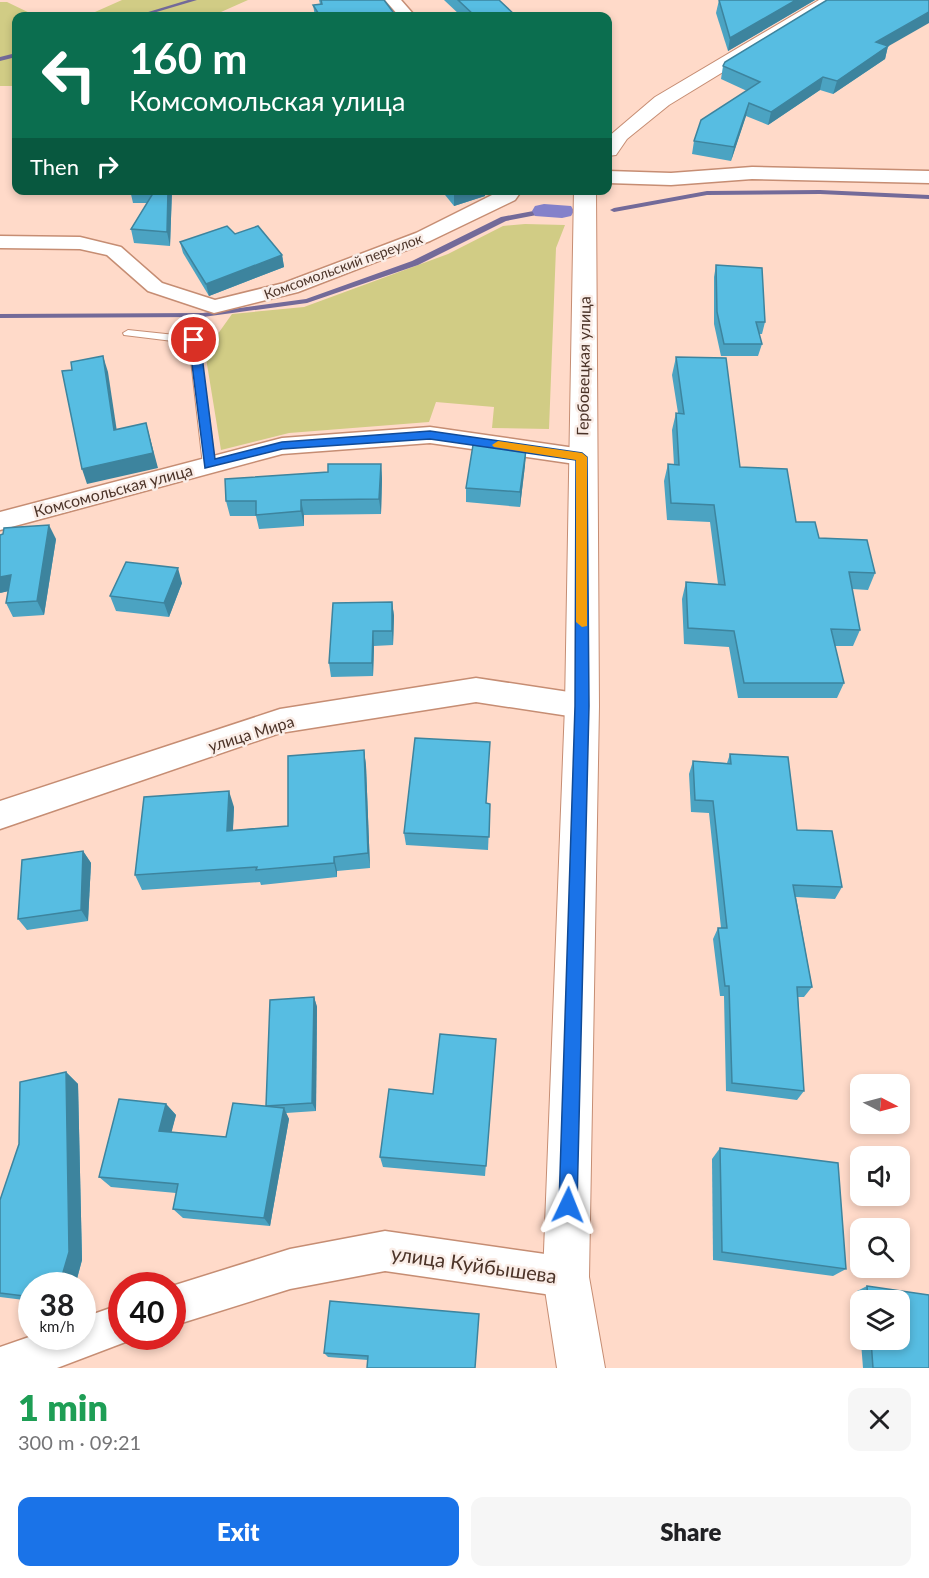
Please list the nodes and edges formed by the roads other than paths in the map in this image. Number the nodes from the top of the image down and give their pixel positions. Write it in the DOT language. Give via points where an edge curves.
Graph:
graph roads {
  1 [pos="393,0"];
  2 [pos="832,0"];
  3 [pos="404,12"];
  4 [pos="612,145"];
  5 [pos="612,177"];
  6 [pos="929,177"];
  7 [pos="509,195"];
  8 [pos="585,195"];
  9 [pos="0,242"];
  10 [pos="128,333"];
  11 [pos="582,457"];
  12 [pos="210,465"];
  13 [pos="0,520"];
  14 [pos="582,706"];
  15 [pos="0,815"];
  16 [pos="566,1277"];
  17 [pos="186,1302"];
  18 [pos="108,1329"];
  19 [pos="0,1368"];
  20 [pos="581,1368"];
  1 -- 3 [label="street"];
  2 -- 4 [label="street" via="662,101"];
  5 -- 6 [label="street" via="671,179 752,173"];
  7 -- 9 [label="street, Комсомольский переулок" via="423,237 291,288 214,307 155,287 114,251 80,243"];
  8 -- 11 [label="street, Гербовецкая улица"];
  10 -- 12 [label="lane" via="194,340"];
  11 -- 12 [label="street, Комсомольская улица" via="430,435 282,446"];
  11 -- 14 [label="street, Гербовецкая улица"];
  12 -- 13 [label="street, Комсомольская улица"];
  14 -- 15 [label="street, улица Мира" via="476,690 280,721"];
  14 -- 16 [label="street, Гербовецкая улица"];
  16 -- 17 [label="street, улица Куйбышева" via="385,1251 290,1269"];
  16 -- 20 [label="street, Гербовецкая улица"];
  18 -- 19 [label="street"];
}
